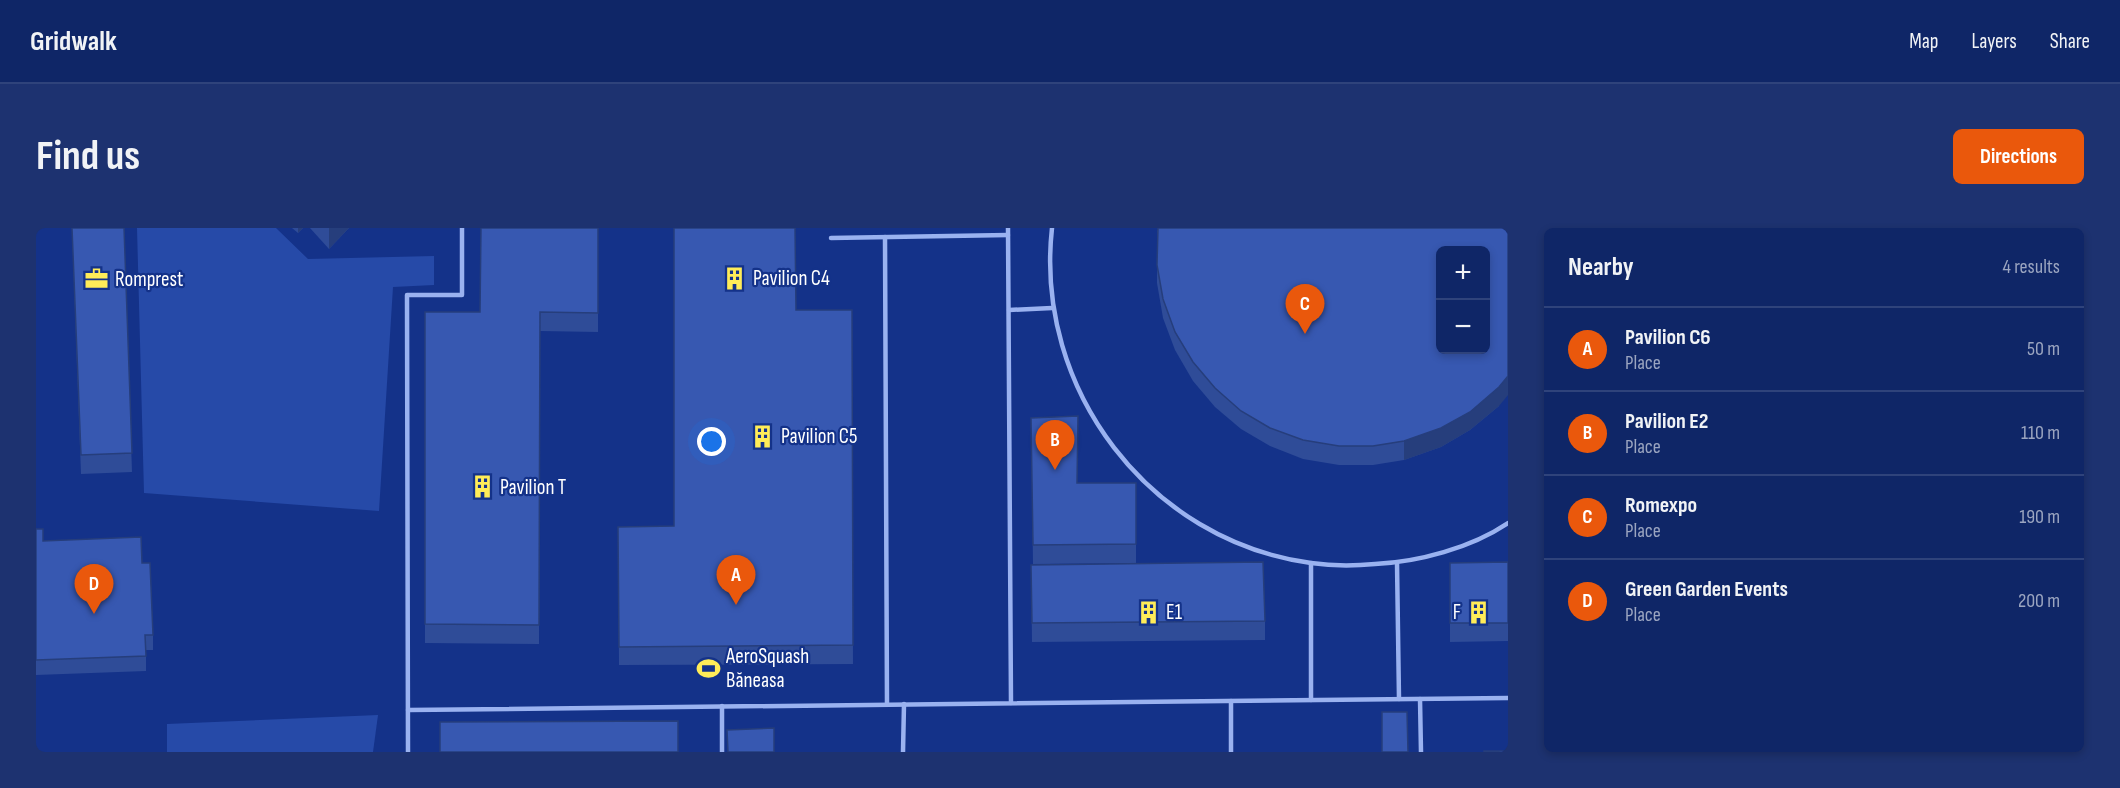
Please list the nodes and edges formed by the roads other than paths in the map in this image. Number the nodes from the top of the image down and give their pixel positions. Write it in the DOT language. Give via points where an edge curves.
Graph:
graph roads {
  1 [pos="462,228"];
  2 [pos="1008,228"];
  3 [pos="1052,228"];
  4 [pos="1008,235"];
  5 [pos="885,237"];
  6 [pos="831,238"];
  7 [pos="1052,308"];
  8 [pos="1008,310"];
  9 [pos="1508,523"];
  10 [pos="1311,563"];
  11 [pos="1397,563"];
  12 [pos="1508,698"];
  13 [pos="1399,699"];
  14 [pos="1420,699"];
  15 [pos="1311,700"];
  16 [pos="1231,701"];
  17 [pos="1011,703"];
  18 [pos="887,704"];
  19 [pos="904,704"];
  20 [pos="722,706"];
  21 [pos="408,710"];
  22 [pos="408,752"];
  23 [pos="722,752"];
  24 [pos="903,752"];
  25 [pos="1231,752"];
  26 [pos="1421,752"];
  1 -- 21 [label="lane" via="462,295 407,295"];
  2 -- 4 [label="lane"];
  3 -- 7 [label="lane"];
  4 -- 5 [label="lane"];
  4 -- 8 [label="lane"];
  5 -- 6 [label="lane"];
  5 -- 18 [label="lane"];
  7 -- 8 [label="lane"];
  7 -- 10 [label="lane" via="1066,362 1089,412 1128,466 1160,497 1206,528 1257,551"];
  8 -- 17 [label="lane"];
  9 -- 11 [label="lane" via="1450,550"];
  10 -- 11 [label="lane"];
  10 -- 15 [label="lane"];
  11 -- 13 [label="lane"];
  12 -- 14 [label="lane"];
  13 -- 14 [label="lane"];
  13 -- 15 [label="lane"];
  14 -- 26 [label="lane"];
  15 -- 16 [label="lane"];
  16 -- 17 [label="lane"];
  16 -- 25 [label="lane"];
  17 -- 19 [label="lane"];
  18 -- 19 [label="lane"];
  18 -- 20 [label="lane"];
  19 -- 24 [label="lane"];
  20 -- 21 [label="lane"];
  20 -- 23 [label="lane"];
  21 -- 22 [label="lane"];
}
